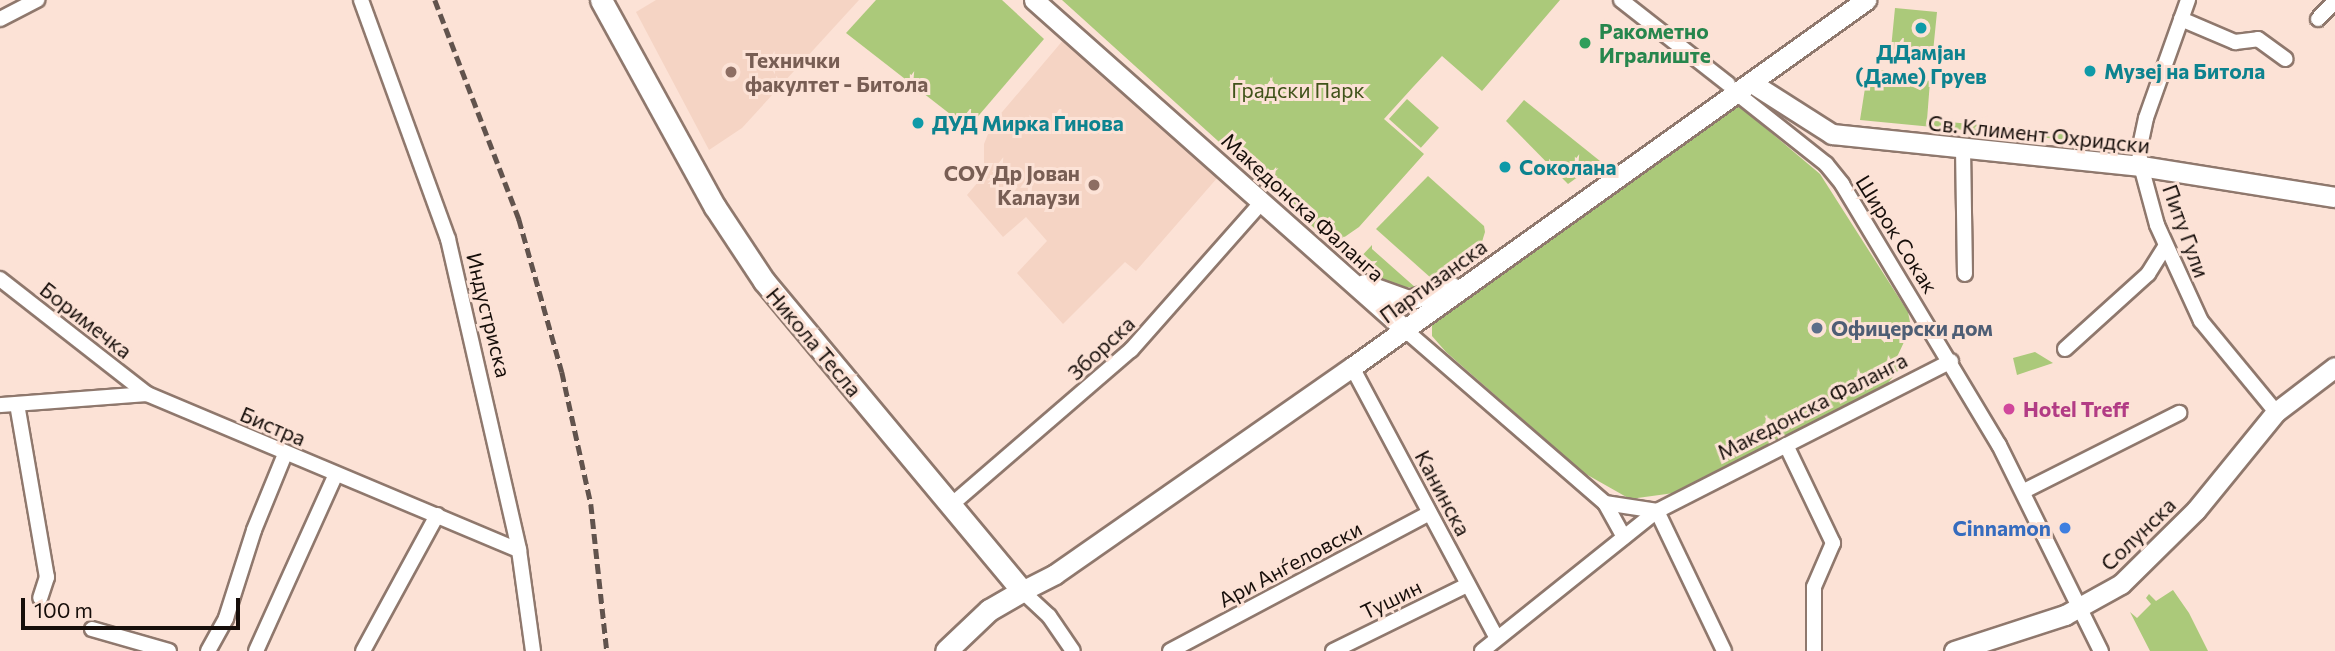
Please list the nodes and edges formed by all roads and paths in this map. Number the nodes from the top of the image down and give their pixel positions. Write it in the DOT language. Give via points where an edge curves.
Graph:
graph roads {
  1 [pos="37,0"];
  2 [pos="360,0"];
  3 [pos="601,0"];
  4 [pos="1034,0"];
  5 [pos="1621,0"];
  6 [pos="1866,0"];
  7 [pos="2188,0"];
  8 [pos="2335,1"];
  9 [pos="0,19"];
  10 [pos="2181,19"];
  11 [pos="2318,19"];
  12 [pos="2286,59"];
  13 [pos="1728,84"];
  14 [pos="1748,91"];
  15 [pos="1963,148"];
  16 [pos="2141,166"];
  17 [pos="2335,197"];
  18 [pos="1262,202"];
  19 [pos="2165,247"];
  20 [pos="1490,268"];
  21 [pos="1965,274"];
  22 [pos="1346,275"];
  23 [pos="0,279"];
  24 [pos="1404,329"];
  25 [pos="2065,349"];
  26 [pos="2335,351"];
  27 [pos="1951,361"];
  28 [pos="1352,367"];
  29 [pos="2335,367"];
  30 [pos="146,394"];
  31 [pos="17,404"];
  32 [pos="0,405"];
  33 [pos="2272,407"];
  34 [pos="2179,413"];
  35 [pos="1786,445"];
  36 [pos="285,454"];
  37 [pos="335,476"];
  38 [pos="2024,491"];
  39 [pos="1605,503"];
  40 [pos="950,506"];
  41 [pos="1657,511"];
  42 [pos="1430,513"];
  43 [pos="437,515"];
  44 [pos="1623,537"];
  45 [pos="519,550"];
  46 [pos="1467,584"];
  47 [pos="1022,591"];
  48 [pos="40,598"];
  49 [pos="2082,608"];
  50 [pos="92,629"];
  51 [pos="1497,638"];
  52 [pos="169,651"];
  53 [pos="208,651"];
  54 [pos="256,651"];
  55 [pos="363,651"];
  56 [pos="533,651"];
  57 [pos="946,651"];
  58 [pos="1073,651"];
  59 [pos="1170,651"];
  60 [pos="1334,651"];
  61 [pos="1482,651"];
  62 [pos="1724,651"];
  63 [pos="1814,651"];
  64 [pos="1954,651"];
  65 [pos="2101,651"];
  1 -- 9 [label="street"];
  2 -- 45 [label="street, Индустриска" via="448,239"];
  3 -- 40 [label="main road, Никола Тесла" via="715,206 764,281"];
  4 -- 18 [label="street, Македонска Фаланга"];
  5 -- 13 [label="street"];
  6 -- 14 [label="street, Партизанска"];
  7 -- 10 [label="street, Питу Гули"];
  8 -- 11 [label="street"];
  10 -- 12 [label="street" via="2235,42 2258,39"];
  10 -- 16 [label="street, Питу Гули" via="2146,118 2139,150"];
  14 -- 15 [label="street, Св. Климент Охридски" via="1832,134"];
  14 -- 20 [label="street, Партизанска"];
  14 -- 27 [label="street, Широк Сокак" via="1826,164"];
  15 -- 16 [label="street, Св. Климент Охридски"];
  15 -- 21 [label="street"];
  16 -- 17 [label="street, Св. Климент Охридски"];
  16 -- 19 [label="street, Питу Гули"];
  18 -- 22 [label="street, Македонска Фаланга"];
  18 -- 40 [label="street, Зборска" via="1131,351"];
  19 -- 25 [label="street" via="2130,293"];
  19 -- 33 [label="street, Питу Гули" via="2201,321"];
  20 -- 22 [label="street" via="1409,300 1386,295"];
  20 -- 24 [label="street, Партизанска"];
  22 -- 24 [label="street, Македонска Фаланга"];
  23 -- 30 [label="street, Боримечка"];
  24 -- 28 [label="street, Партизанска"];
  24 -- 39 [label="street, Македонска Фаланга"];
  26 -- 33 [label="street, Солунска"];
  27 -- 35 [label="street, Македонска Фаланга"];
  27 -- 38 [label="street, Широк Сокак"];
  28 -- 42 [label="street, Канинска"];
  28 -- 47 [label="street, Партизанска" via="1055,574"];
  29 -- 33 [label="street"];
  30 -- 31 [label="street, Бистра"];
  30 -- 36 [label="street, Бистра"];
  31 -- 32 [label="street, Бистра"];
  31 -- 48 [label="street" via="47,577"];
  33 -- 49 [label="street, Солунска" via="2169,539 2122,584"];
  34 -- 38 [label="street"];
  35 -- 41 [label="street, Македонска Фаланга"];
  35 -- 63 [label="street" via="1833,543 1833,553 1814,587"];
  36 -- 37 [label="street, Бистра"];
  36 -- 53 [label="street" via="226,618"];
  37 -- 43 [label="street, Бистра"];
  37 -- 54 [label="street"];
  38 -- 49 [label="street, Широк Сокак"];
  39 -- 41 [label="street"];
  39 -- 44 [label="street, Македонска Фаланга"];
  40 -- 47 [label="main road, Никола Тесла"];
  41 -- 44 [label="street, Македонска Фаланга"];
  41 -- 62 [label="street"];
  42 -- 46 [label="street, Канинска"];
  42 -- 59 [label="street, Ари Анѓеловски"];
  43 -- 45 [label="street, Бистра"];
  43 -- 55 [label="street"];
  44 -- 51 [label="street"];
  45 -- 56 [label="street, Индустриска"];
  46 -- 51 [label="street, Канинска"];
  46 -- 60 [label="street, Тушин"];
  47 -- 57 [label="main road" via="989,610"];
  47 -- 58 [label="street, Никола Тесла" via="1049,616"];
  49 -- 64 [label="street, Солунска"];
  49 -- 65 [label="street, Широк Сокак"];
  50 -- 52 [label="street"];
  51 -- 61 [label="street"];
}
